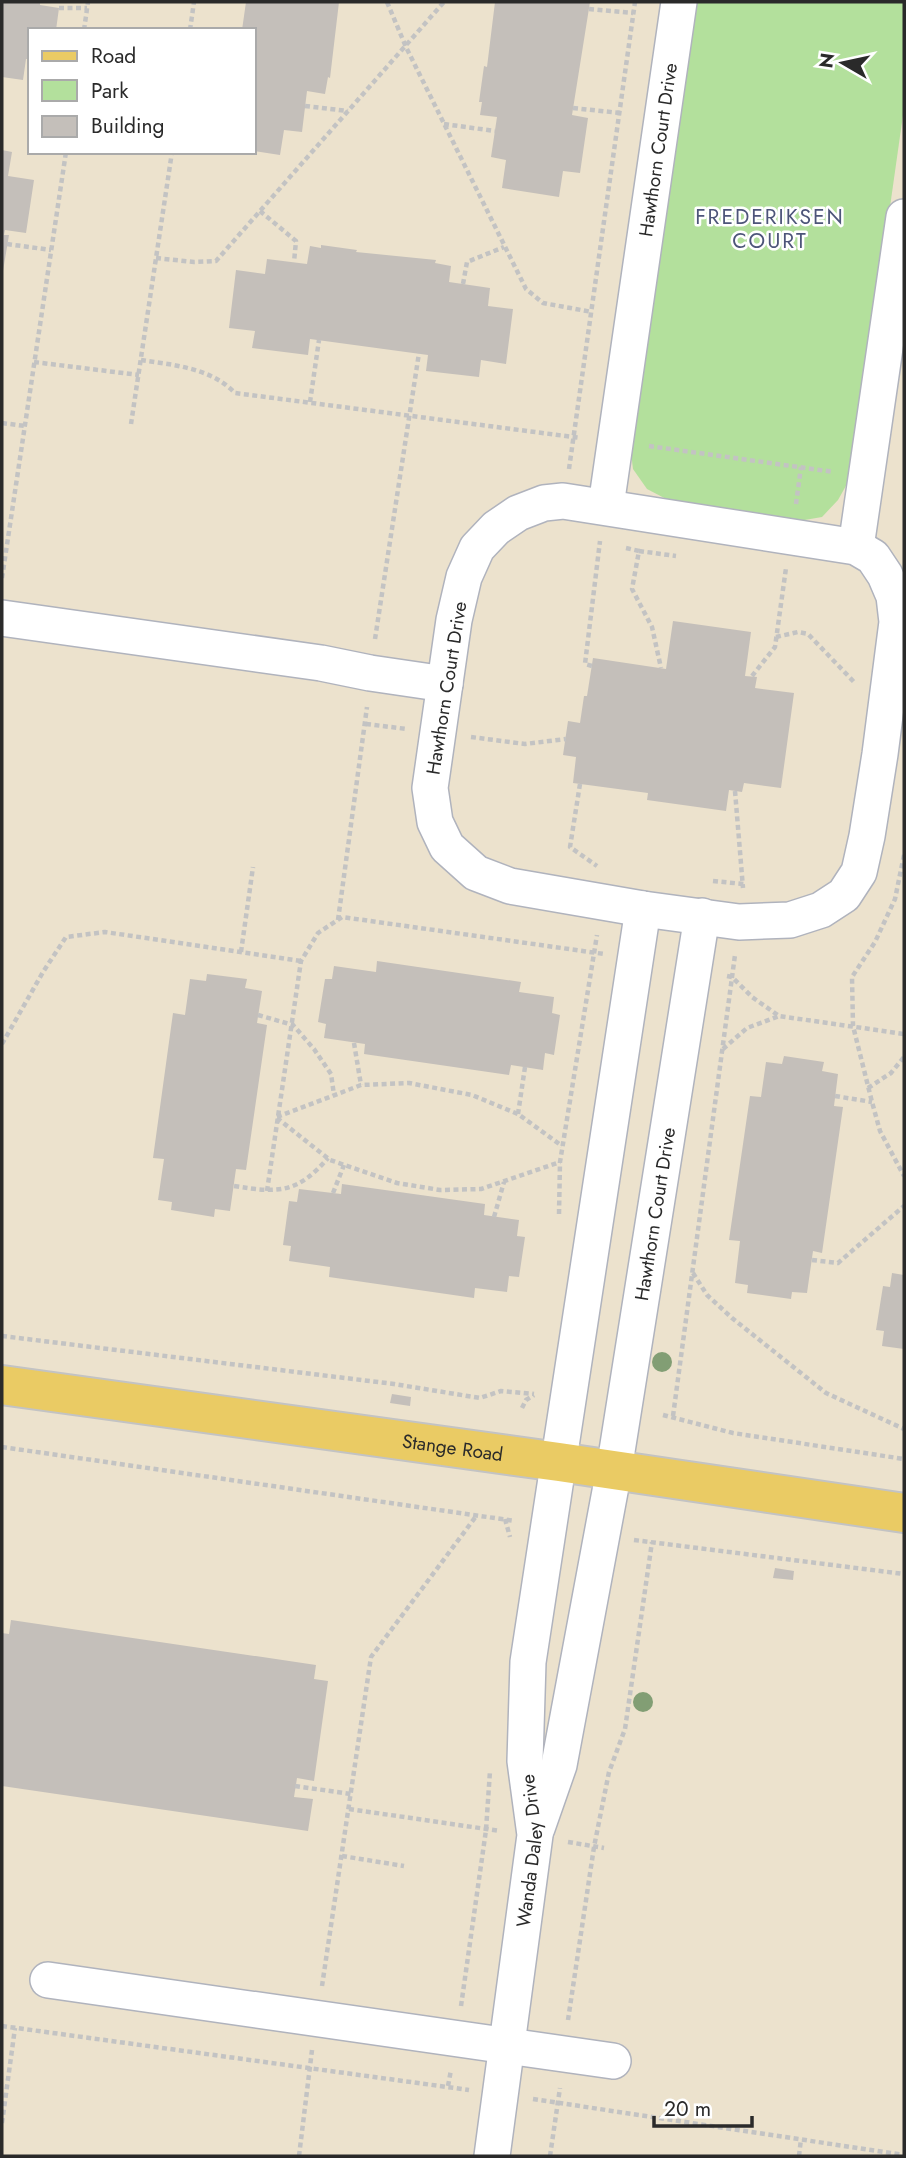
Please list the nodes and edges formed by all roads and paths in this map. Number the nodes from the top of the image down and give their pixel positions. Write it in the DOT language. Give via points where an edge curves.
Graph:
graph roads {
  1 [pos="89,2"];
  2 [pos="194,2"];
  3 [pos="387,2"];
  4 [pos="444,2"];
  5 [pos="679,2"];
  6 [pos="59,8"];
  7 [pos="88,8"];
  8 [pos="589,9"];
  9 [pos="634,13"];
  10 [pos="84,28"];
  11 [pos="190,28"];
  12 [pos="406,47"];
  13 [pos="305,106"];
  14 [pos="573,108"];
  15 [pos="349,111"];
  16 [pos="620,113"];
  17 [pos="444,124"];
  18 [pos="495,131"];
  19 [pos="66,154"];
  20 [pos="172,154"];
  21 [pos="260,211"];
  22 [pos="904,217"];
  23 [pos="8,244"];
  24 [pos="504,247"];
  25 [pos="51,250"];
  26 [pos="156,258"];
  27 [pos="294,262"];
  28 [pos="463,284"];
  29 [pos="592,312"];
  30 [pos="319,340"];
  31 [pos="419,353"];
  32 [pos="141,360"];
  33 [pos="34,362"];
  34 [pos="139,375"];
  35 [pos="310,402"];
  36 [pos="410,415"];
  37 [pos="2,423"];
  38 [pos="131,424"];
  39 [pos="25,426"];
  40 [pos="616,442"];
  41 [pos="802,467"];
  42 [pos="867,477"];
  43 [pos="606,506"];
  44 [pos="792,537"];
  45 [pos="614,545"];
  46 [pos="856,547"];
  47 [pos="2,578"];
  48 [pos="2,618"];
  49 [pos="776,637"];
  50 [pos="661,668"];
  51 [pos="752,677"];
  52 [pos="445,684"];
  53 [pos="888,703"];
  54 [pos="580,784"];
  55 [pos="735,791"];
  56 [pos="904,855"];
  57 [pos="253,867"];
  58 [pos="604,902"];
  59 [pos="643,909"];
  60 [pos="702,916"];
  61 [pos="739,922"];
  62 [pos="240,952"];
  63 [pos="593,953"];
  64 [pos="635,959"];
  65 [pos="301,961"];
  66 [pos="693,970"];
  67 [pos="732,977"];
  68 [pos="258,1015"];
  69 [pos="779,1016"];
  70 [pos="293,1025"];
  71 [pos="853,1026"];
  72 [pos="904,1034"];
  73 [pos="354,1042"];
  74 [pos="2,1044"];
  75 [pos="722,1050"];
  76 [pos="904,1057"];
  77 [pos="525,1067"];
  78 [pos="361,1085"];
  79 [pos="868,1088"];
  80 [pos="334,1095"];
  81 [pos="835,1096"];
  82 [pos="872,1102"];
  83 [pos="518,1114"];
  84 [pos="276,1118"];
  85 [pos="563,1147"];
  86 [pos="328,1158"];
  87 [pos="560,1163"];
  88 [pos="344,1165"];
  89 [pos="904,1176"];
  90 [pos="504,1182"];
  91 [pos="234,1186"];
  92 [pos="267,1191"];
  93 [pos="333,1194"];
  94 [pos="904,1206"];
  95 [pos="494,1217"];
  96 [pos="559,1221"];
  97 [pos="812,1260"];
  98 [pos="692,1273"];
  99 [pos="2,1336"];
  100 [pos="537,1381"];
  101 [pos="2,1385"];
  102 [pos="535,1394"];
  103 [pos="542,1396"];
  104 [pos="522,1408"];
  105 [pos="663,1415"];
  106 [pos="673,1416"];
  107 [pos="904,1429"];
  108 [pos="2,1447"];
  109 [pos="904,1459"];
  110 [pos="559,1462"];
  111 [pos="614,1470"];
  112 [pos="904,1513"];
  113 [pos="477,1515"];
  114 [pos="636,1541"];
  115 [pos="652,1542"];
  116 [pos="512,1546"];
  117 [pos="904,1574"];
  118 [pos="490,1764"];
  119 [pos="295,1786"];
  120 [pos="351,1794"];
  121 [pos="349,1809"];
  122 [pos="486,1830"];
  123 [pos="535,1835"];
  124 [pos="594,1847"];
  125 [pos="604,1849"];
  126 [pos="342,1856"];
  127 [pos="404,1866"];
  128 [pos="48,1980"];
  129 [pos="317,2019"];
  130 [pos="2,2026"];
  131 [pos="15,2028"];
  132 [pos="456,2039"];
  133 [pos="508,2045"];
  134 [pos="563,2054"];
  135 [pos="613,2061"];
  136 [pos="310,2067"];
  137 [pos="448,2086"];
  138 [pos="500,2096"];
  139 [pos="559,2102"];
  140 [pos="2,2123"];
  141 [pos="801,2139"];
  142 [pos="904,2155"];
  143 [pos="299,2156"];
  144 [pos="492,2156"];
  145 [pos="550,2156"];
  146 [pos="799,2156"];
  1 -- 7 [label="path"];
  2 -- 11 [label="path"];
  3 -- 12 [label="path"];
  4 -- 12 [label="path"];
  5 -- 40 [label="street, Hawthorn Court Drive"];
  6 -- 7 [label="path"];
  7 -- 10 [label="path"];
  8 -- 9 [label="path"];
  12 -- 15 [label="path"];
  12 -- 17 [label="path"];
  13 -- 15 [label="path"];
  14 -- 16 [label="path"];
  15 -- 21 [label="path"];
  17 -- 18 [label="path"];
  17 -- 24 [label="path"];
  19 -- 25 [label="path"];
  20 -- 26 [label="path"];
  21 -- 26 [label="path" via="216,261"];
  21 -- 27 [label="path" via="296,241"];
  22 -- 42 [label="street"];
  23 -- 25 [label="path"];
  24 -- 28 [label="path" via="467,262"];
  24 -- 29 [label="path" via="526,289 543,303"];
  25 -- 33 [label="path"];
  26 -- 32 [label="path"];
  30 -- 35 [label="path"];
  31 -- 36 [label="path"];
  32 -- 34 [label="path"];
  32 -- 35 [label="path" via="186,367 224,381 235,393"];
  33 -- 34 [label="path"];
  33 -- 39 [label="path"];
  34 -- 38 [label="path"];
  35 -- 36 [label="path"];
  36 -- 40 [label="path"];
  37 -- 39 [label="path"];
  39 -- 47 [label="path"];
  40 -- 41 [label="path"];
  40 -- 43 [label="street, Hawthorn Court Drive"];
  41 -- 42 [label="path"];
  41 -- 44 [label="path"];
  42 -- 46 [label="street"];
  43 -- 44 [label="street, Hawthorn Court Drive"];
  43 -- 52 [label="street, Hawthorn Court Drive" via="564,500 544,503 518,513 477,548 464,577"];
  44 -- 46 [label="street, Hawthorn Court Drive"];
  44 -- 49 [label="path"];
  45 -- 50 [label="path" via="639,551 632,589 652,627"];
  46 -- 53 [label="street, Hawthorn Court Drive" via="873,557 894,596 897,622"];
  48 -- 52 [label="street"];
  49 -- 51 [label="path" via="775,647"];
  49 -- 53 [label="path" via="808,634 869,697"];
  52 -- 58 [label="street, Hawthorn Court Drive" via="430,788 435,822 447,847 476,873 510,886"];
  53 -- 61 [label="street, Hawthorn Court Drive" via="859,872 844,895 821,910 790,920"];
  54 -- 58 [label="path" via="570,847 607,872"];
  55 -- 61 [label="path" via="744,884"];
  56 -- 71 [label="path" via="895,900 852,976"];
  57 -- 62 [label="path"];
  58 -- 59 [label="street, Hawthorn Court Drive"];
  58 -- 63 [label="path"];
  59 -- 60 [label="street, Hawthorn Court Drive"];
  59 -- 64 [label="street"];
  60 -- 61 [label="street, Hawthorn Court Drive"];
  60 -- 66 [label="street, Hawthorn Court Drive"];
  61 -- 67 [label="path"];
  62 -- 65 [label="path"];
  62 -- 74 [label="path" via="105,932 66,937"];
  63 -- 64 [label="path"];
  63 -- 65 [label="path" via="342,917 318,933"];
  63 -- 85 [label="path"];
  64 -- 110 [label="street"];
  65 -- 70 [label="path"];
  66 -- 67 [label="path"];
  66 -- 111 [label="street, Hawthorn Court Drive"];
  67 -- 69 [label="path"];
  67 -- 75 [label="path"];
  68 -- 70 [label="path"];
  69 -- 71 [label="path"];
  69 -- 75 [label="path" via="747,1028"];
  70 -- 80 [label="path" via="331,1074"];
  70 -- 84 [label="path"];
  71 -- 72 [label="path"];
  71 -- 79 [label="path"];
  73 -- 78 [label="path"];
  75 -- 98 [label="path"];
  76 -- 79 [label="path" via="891,1073"];
  77 -- 83 [label="path"];
  78 -- 80 [label="path"];
  78 -- 83 [label="path" via="409,1083 472,1095"];
  79 -- 82 [label="path"];
  80 -- 84 [label="path"];
  81 -- 82 [label="path"];
  82 -- 89 [label="path" via="880,1131"];
  83 -- 85 [label="path"];
  84 -- 86 [label="path"];
  84 -- 92 [label="path"];
  85 -- 87 [label="path"];
  86 -- 88 [label="path"];
  86 -- 92 [label="path" via="313,1176 287,1189"];
  87 -- 90 [label="path"];
  87 -- 96 [label="path"];
  88 -- 90 [label="path" via="397,1183 440,1190 481,1189"];
  88 -- 93 [label="path"];
  90 -- 95 [label="path"];
  91 -- 92 [label="path"];
  94 -- 97 [label="path" via="838,1263"];
  98 -- 106 [label="path"];
  98 -- 107 [label="path" via="732,1318 826,1393"];
  99 -- 102 [label="path" via="480,1398 501,1391"];
  100 -- 102 [label="path"];
  101 -- 110 [label="main road, Stange Road"];
  102 -- 103 [label="path"];
  102 -- 104 [label="path"];
  105 -- 106 [label="path"];
  106 -- 109 [label="path" via="733,1433"];
  108 -- 113 [label="path"];
  110 -- 111 [label="main road, Stange Road"];
  110 -- 123 [label="street, Wanda Daley Drive" via="528,1662 525,1761"];
  111 -- 112 [label="main road, Stange Road"];
  111 -- 123 [label="street, Hawthorn Court Drive" via="559,1765"];
  113 -- 116 [label="path" via="505,1520"];
  113 -- 120 [label="path" via="371,1657"];
  114 -- 115 [label="path"];
  115 -- 117 [label="path"];
  115 -- 124 [label="path" via="625,1729 609,1772"];
  118 -- 122 [label="path"];
  119 -- 120 [label="path"];
  120 -- 121 [label="path"];
  121 -- 122 [label="path"];
  121 -- 126 [label="path"];
  122 -- 123 [label="path"];
  122 -- 132 [label="path"];
  123 -- 124 [label="path"];
  123 -- 133 [label="street, Wanda Daley Drive"];
  124 -- 125 [label="path"];
  124 -- 134 [label="path"];
  126 -- 127 [label="path"];
  126 -- 129 [label="path"];
  128 -- 129 [label="street"];
  129 -- 132 [label="street"];
  129 -- 136 [label="path"];
  130 -- 131 [label="path"];
  131 -- 136 [label="path"];
  131 -- 140 [label="path"];
  132 -- 133 [label="street"];
  132 -- 137 [label="path"];
  133 -- 134 [label="street"];
  133 -- 138 [label="street, Wanda Daley Drive"];
  134 -- 135 [label="street"];
  134 -- 139 [label="path"];
  136 -- 137 [label="path"];
  136 -- 143 [label="path"];
  137 -- 138 [label="path"];
  138 -- 139 [label="path"];
  138 -- 144 [label="street, Wanda Daley Drive"];
  139 -- 141 [label="path"];
  139 -- 145 [label="path"];
  141 -- 142 [label="path"];
  141 -- 146 [label="path"];
}
